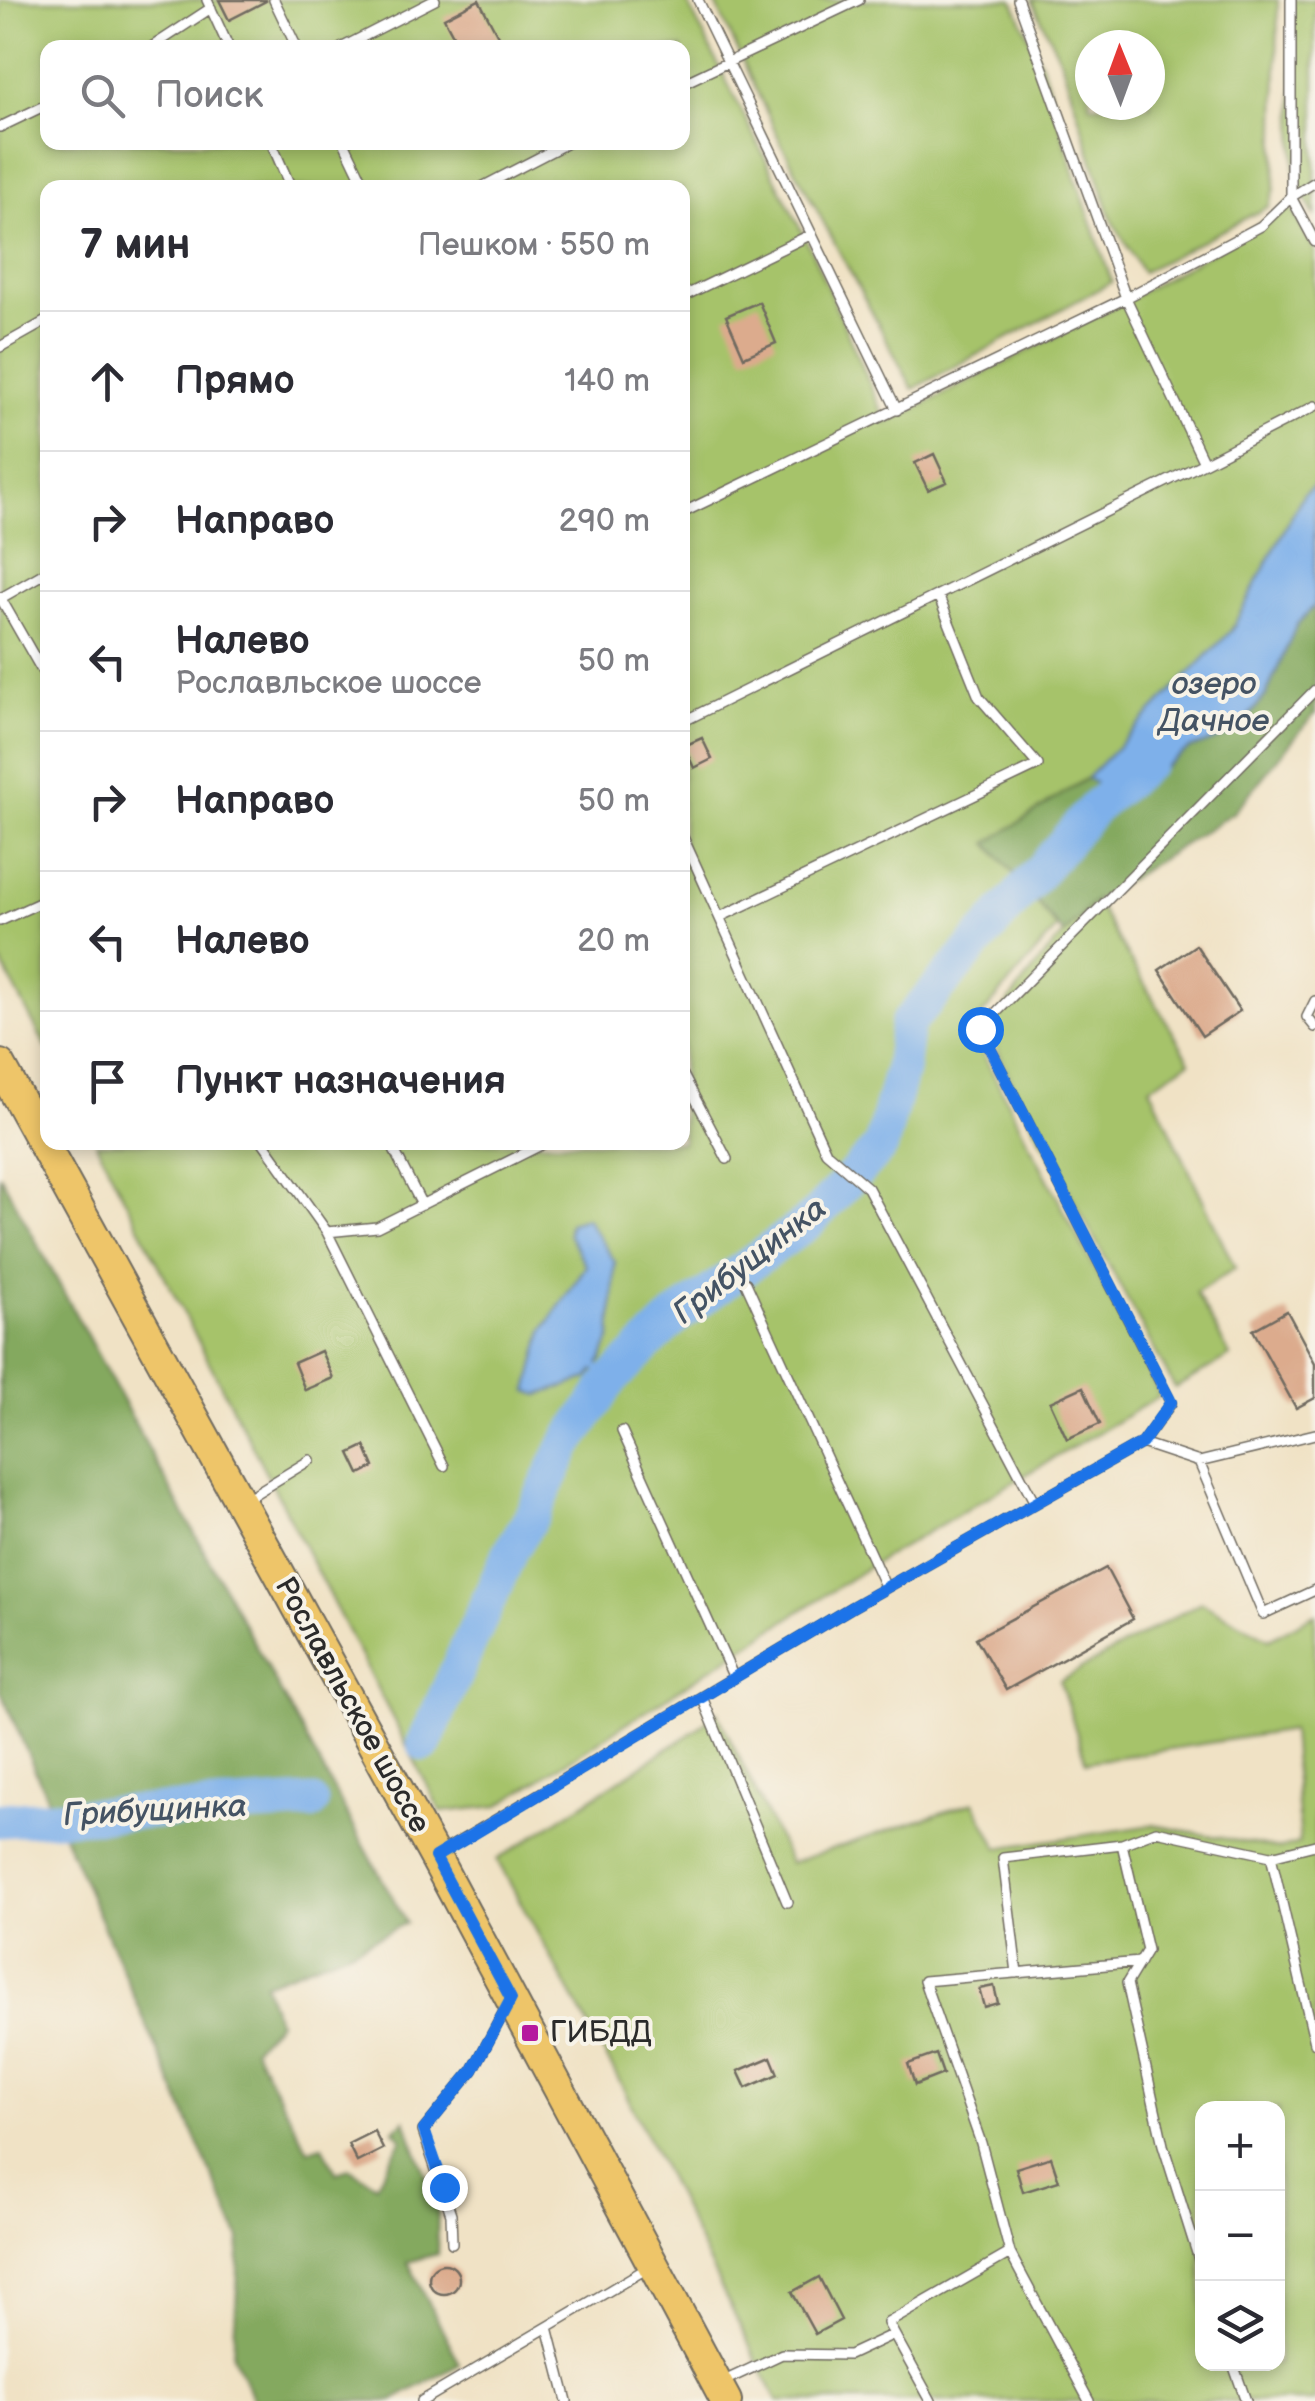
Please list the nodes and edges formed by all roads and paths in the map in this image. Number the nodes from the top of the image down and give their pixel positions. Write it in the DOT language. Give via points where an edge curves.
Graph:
graph roads {
  1 [pos="274,0"];
  2 [pos="435,0"];
  3 [pos="698,0"];
  4 [pos="859,0"];
  5 [pos="1018,0"];
  6 [pos="1290,0"];
  7 [pos="209,4"];
  8 [pos="161,40"];
  9 [pos="225,40"];
  10 [pos="294,40"];
  11 [pos="357,40"];
  12 [pos="727,61"];
  13 [pos="690,80"];
  14 [pos="40,108"];
  15 [pos="0,128"];
  16 [pos="274,150"];
  17 [pos="348,150"];
  18 [pos="554,150"];
  19 [pos="288,180"];
  20 [pos="362,180"];
  21 [pos="495,180"];
  22 [pos="1315,182"];
  23 [pos="1291,197"];
  24 [pos="812,234"];
  25 [pos="1315,242"];
  26 [pos="690,294"];
  27 [pos="1126,298"];
  28 [pos="40,324"];
  29 [pos="0,347"];
  30 [pos="1315,406"];
  31 [pos="898,410"];
  32 [pos="1204,462"];
  33 [pos="690,509"];
  34 [pos="40,575"];
  35 [pos="938,595"];
  36 [pos="0,597"];
  37 [pos="40,667"];
  38 [pos="1315,690"];
  39 [pos="690,718"];
  40 [pos="690,852"];
  41 [pos="40,903"];
  42 [pos="722,916"];
  43 [pos="0,922"];
  44 [pos="1315,1001"];
  45 [pos="1315,1026"];
  46 [pos="0,1065"];
  47 [pos="690,1088"];
  48 [pos="40,1138"];
  49 [pos="47,1150"];
  50 [pos="269,1150"];
  51 [pos="394,1150"];
  52 [pos="531,1150"];
  53 [pos="726,1158"];
  54 [pos="422,1205"];
  55 [pos="327,1232"];
  56 [pos="746,1284"];
  57 [pos="622,1431"];
  58 [pos="1315,1434"];
  59 [pos="1142,1443"];
  60 [pos="310,1460"];
  61 [pos="1200,1462"];
  62 [pos="444,1466"];
  63 [pos="240,1502"];
  64 [pos="1035,1504"];
  65 [pos="886,1588"];
  66 [pos="1315,1590"];
  67 [pos="734,1678"];
  68 [pos="702,1697"];
  69 [pos="1122,1844"];
  70 [pos="1315,1845"];
  71 [pos="1271,1856"];
  72 [pos="435,1857"];
  73 [pos="787,1902"];
  74 [pos="1140,1962"];
  75 [pos="1017,1973"];
  76 [pos="511,1999"];
  77 [pos="1315,2043"];
  78 [pos="452,2243"];
  79 [pos="1195,2247"];
  80 [pos="1010,2254"];
  81 [pos="653,2265"];
  82 [pos="548,2327"];
  83 [pos="894,2334"];
  84 [pos="1235,2371"];
  85 [pos="721,2393"];
  86 [pos="422,2401"];
  87 [pos="567,2401"];
  88 [pos="931,2401"];
  89 [pos="1089,2401"];
  90 [pos="1246,2401"];
  1 -- 10 [label="lane"];
  2 -- 11 [label="lane"];
  3 -- 12 [label="lane"];
  4 -- 12 [label="lane"];
  5 -- 27 [label="lane"];
  6 -- 23 [label="lane"];
  7 -- 8 [label="lane"];
  7 -- 9 [label="lane"];
  12 -- 13 [label="lane"];
  12 -- 24 [label="lane"];
  14 -- 15 [label="lane"];
  16 -- 19 [label="lane"];
  17 -- 20 [label="lane"];
  18 -- 21 [label="lane"];
  22 -- 23 [label="lane"];
  23 -- 25 [label="lane"];
  23 -- 27 [label="lane" via="1261,226"];
  24 -- 26 [label="lane"];
  24 -- 31 [label="lane"];
  27 -- 31 [label="lane"];
  27 -- 32 [label="lane"];
  28 -- 29 [label="lane"];
  30 -- 32 [label="lane"];
  31 -- 33 [label="lane"];
  32 -- 35 [label="lane"];
  34 -- 36 [label="lane"];
  35 -- 39 [label="lane"];
  35 -- 42 [label="lane" via="980,697 1038,766"];
  36 -- 37 [label="lane"];
  38 -- 59 [label="lane" via="980,1029 1171,1402"];
  40 -- 42 [label="lane"];
  41 -- 43 [label="lane"];
  42 -- 64 [label="lane" via="826,1152 868,1188"];
  44 -- 45 [label="lane" via="1307,1017"];
  46 -- 48 [label="main road, Рославльское шоссе"];
  47 -- 53 [label="lane"];
  49 -- 63 [label="main road, Рославльское шоссе"];
  50 -- 55 [label="lane"];
  51 -- 54 [label="lane"];
  52 -- 54 [label="lane"];
  54 -- 55 [label="lane" via="377,1227"];
  55 -- 62 [label="lane"];
  56 -- 65 [label="lane"];
  57 -- 67 [label="lane"];
  58 -- 61 [label="lane"];
  59 -- 61 [label="lane"];
  59 -- 64 [label="lane"];
  60 -- 63 [label="lane"];
  61 -- 66 [label="lane" via="1263,1614"];
  63 -- 72 [label="main road, Рославльское шоссе"];
  64 -- 65 [label="lane"];
  65 -- 67 [label="lane"];
  67 -- 68 [label="lane"];
  68 -- 72 [label="lane"];
  68 -- 73 [label="lane"];
  69 -- 71 [label="lane" via="1156,1830"];
  69 -- 74 [label="lane" via="1147,1950"];
  69 -- 75 [label="lane" via="1003,1858"];
  70 -- 71 [label="lane"];
  71 -- 77 [label="lane"];
  72 -- 76 [label="main road, Рославльское шоссе"];
  74 -- 75 [label="lane"];
  74 -- 79 [label="lane" via="1127,1983 1163,2145"];
  75 -- 80 [label="lane" via="924,1981 981,2143"];
  76 -- 78 [label="lane" via="473,2070 424,2130 451,2214"];
  76 -- 81 [label="main road, Рославльское шоссе"];
  80 -- 83 [label="lane" via="888,2323"];
  80 -- 89 [label="lane"];
  81 -- 82 [label="lane"];
  81 -- 85 [label="main road, Рославльское шоссе"];
  82 -- 86 [label="lane"];
  82 -- 87 [label="lane"];
  83 -- 85 [label="lane" via="849,2355 782,2354"];
  83 -- 88 [label="lane"];
  84 -- 90 [label="lane"];
}
